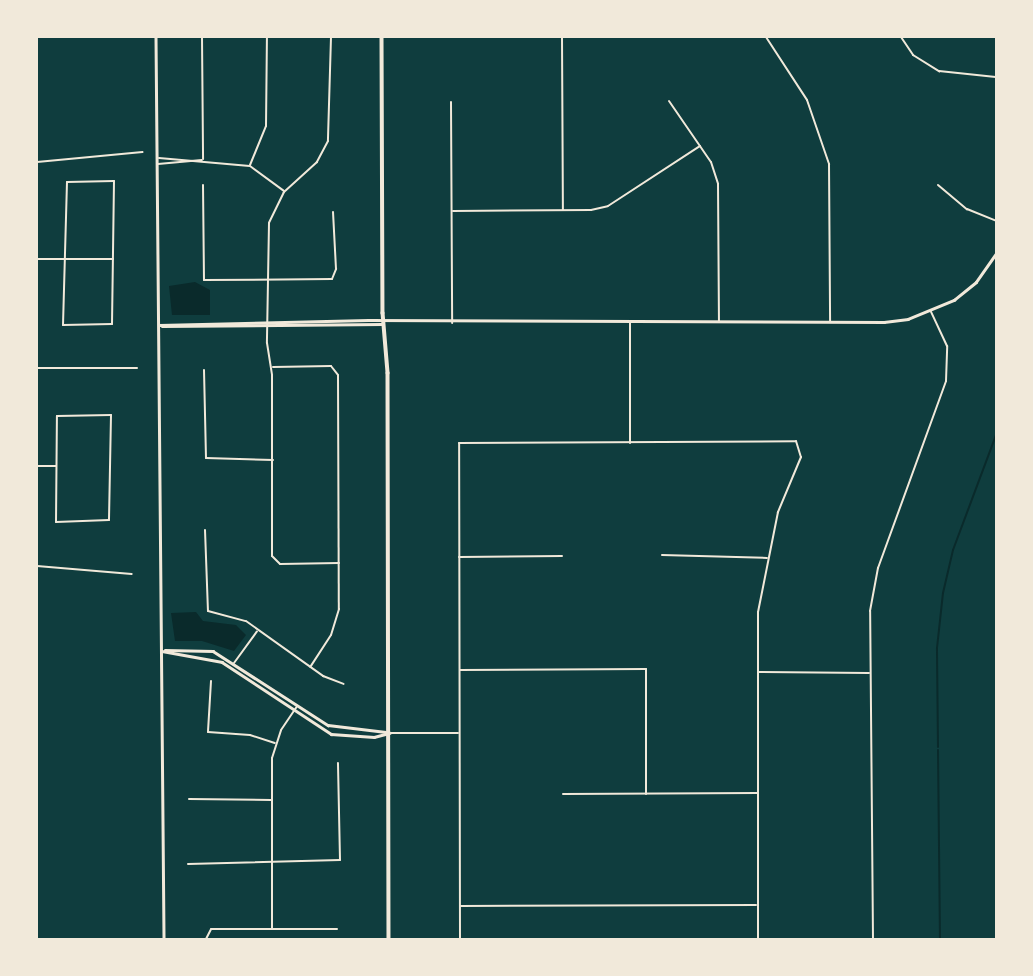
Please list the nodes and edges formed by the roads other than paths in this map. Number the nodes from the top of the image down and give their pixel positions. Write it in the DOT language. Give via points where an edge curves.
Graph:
graph roads {
  1 [pos="156,37"];
  2 [pos="202,37"];
  3 [pos="267,37"];
  4 [pos="331,37"];
  5 [pos="382,37"];
  6 [pos="562,37"];
  7 [pos="766,37"];
  8 [pos="901,37"];
  9 [pos="996,78"];
  10 [pos="669,101"];
  11 [pos="451,102"];
  12 [pos="700,146"];
  13 [pos="143,152"];
  14 [pos="158,158"];
  15 [pos="203,160"];
  16 [pos="37,162"];
  17 [pos="158,164"];
  18 [pos="250,166"];
  19 [pos="203,185"];
  20 [pos="938,185"];
  21 [pos="284,192"];
  22 [pos="563,210"];
  23 [pos="453,211"];
  24 [pos="333,212"];
  25 [pos="996,221"];
  26 [pos="996,253"];
  27 [pos="37,259"];
  28 [pos="64,259"];
  29 [pos="113,259"];
  30 [pos="267,279"];
  31 [pos="931,312"];
  32 [pos="267,321"];
  33 [pos="384,323"];
  34 [pos="452,323"];
  35 [pos="630,323"];
  36 [pos="719,323"];
  37 [pos="830,323"];
  38 [pos="159,325"];
  39 [pos="267,328"];
  40 [pos="271,367"];
  41 [pos="37,368"];
  42 [pos="137,368"];
  43 [pos="204,370"];
  44 [pos="630,443"];
  45 [pos="273,460"];
  46 [pos="37,466"];
  47 [pos="56,466"];
  48 [pos="205,530"];
  49 [pos="662,555"];
  50 [pos="562,556"];
  51 [pos="458,557"];
  52 [pos="768,558"];
  53 [pos="339,563"];
  54 [pos="37,566"];
  55 [pos="132,574"];
  56 [pos="258,630"];
  57 [pos="161,651"];
  58 [pos="235,662"];
  59 [pos="232,667"];
  60 [pos="310,667"];
  61 [pos="459,670"];
  62 [pos="758,672"];
  63 [pos="870,673"];
  64 [pos="211,681"];
  65 [pos="344,684"];
  66 [pos="297,706"];
  67 [pos="293,711"];
  68 [pos="389,733"];
  69 [pos="459,733"];
  70 [pos="275,743"];
  71 [pos="338,763"];
  72 [pos="758,793"];
  73 [pos="563,794"];
  74 [pos="646,794"];
  75 [pos="189,799"];
  76 [pos="272,800"];
  77 [pos="188,864"];
  78 [pos="272,864"];
  79 [pos="757,905"];
  80 [pos="460,906"];
  81 [pos="272,929"];
  82 [pos="337,929"];
  83 [pos="164,939"];
  84 [pos="206,939"];
  85 [pos="389,939"];
  86 [pos="460,939"];
  87 [pos="758,939"];
  88 [pos="873,939"];
  1 -- 14 [label="street"];
  2 -- 15 [label="street"];
  3 -- 18 [label="street" via="266,126"];
  4 -- 21 [label="street" via="328,141 317,162"];
  5 -- 33 [label="main road"];
  6 -- 22 [label="street"];
  7 -- 37 [label="street" via="807,100 829,164"];
  8 -- 9 [label="street" via="913,55 939,71"];
  10 -- 12 [label="street"];
  11 -- 23 [label="street"];
  12 -- 22 [label="street" via="608,206"];
  12 -- 36 [label="street" via="711,162 718,190"];
  13 -- 16 [label="street"];
  14 -- 15 [label="street"];
  14 -- 17 [label="street"];
  15 -- 17 [label="street"];
  15 -- 18 [label="street"];
  17 -- 38 [label="street"];
  18 -- 21 [label="street"];
  19 -- 30 [label="street" via="204,280"];
  20 -- 25 [label="street" via="967,209"];
  21 -- 30 [label="street" via="269,223"];
  22 -- 23 [label="street"];
  23 -- 34 [label="street"];
  24 -- 30 [label="street" via="336,269 332,279"];
  26 -- 31 [label="street" via="976,282"];
  27 -- 28 [label="street"];
  28 -- 29 [label="street"];
  28 -- 29 [label="street" via="63,325 113,324"];
  28 -- 29 [label="street" via="67,182 114,181"];
  30 -- 32 [label="street"];
  31 -- 37 [label="street" via="884,322"];
  31 -- 63 [label="street" via="947,346 946,381 878,568 870,611"];
  32 -- 33 [label="street"];
  32 -- 38 [label="street"];
  32 -- 39 [label="street"];
  33 -- 34 [label="street"];
  33 -- 39 [label="street"];
  33 -- 68 [label="main road"];
  34 -- 35 [label="street"];
  35 -- 36 [label="street"];
  35 -- 44 [label="street"];
  36 -- 37 [label="street"];
  38 -- 39 [label="street"];
  38 -- 57 [label="street"];
  39 -- 40 [label="street"];
  40 -- 45 [label="street"];
  40 -- 53 [label="street" via="335,369"];
  41 -- 42 [label="street"];
  43 -- 45 [label="street" via="204,451 209,460"];
  44 -- 51 [label="street" via="459,443"];
  44 -- 52 [label="street" via="796,441 801,448 778,512"];
  45 -- 53 [label="street" via="272,556 279,564"];
  46 -- 47 [label="street"];
  47 -- 47 [label="street" via="56,522 109,520 111,415 57,416"];
  48 -- 56 [label="street" via="208,611 237,618"];
  49 -- 52 [label="street"];
  50 -- 51 [label="street"];
  51 -- 61 [label="street"];
  52 -- 62 [label="street" via="758,612"];
  53 -- 60 [label="street" via="336,622"];
  54 -- 55 [label="street"];
  56 -- 58 [label="street"];
  56 -- 60 [label="street"];
  57 -- 58 [label="street" via="201,648"];
  57 -- 59 [label="street" via="211,657"];
  57 -- 83 [label="street"];
  58 -- 59 [label="street"];
  58 -- 66 [label="street"];
  59 -- 67 [label="street"];
  60 -- 65 [label="street"];
  61 -- 69 [label="street"];
  61 -- 74 [label="street" via="646,669"];
  62 -- 63 [label="street"];
  62 -- 72 [label="street"];
  63 -- 88 [label="street"];
  64 -- 70 [label="street" via="208,732 250,735"];
  66 -- 67 [label="street"];
  66 -- 68 [label="street" via="339,729"];
  67 -- 68 [label="street" via="331,734 374,737"];
  67 -- 70 [label="street"];
  68 -- 69 [label="street"];
  68 -- 85 [label="main road"];
  69 -- 80 [label="street"];
  70 -- 76 [label="street"];
  71 -- 78 [label="street" via="340,860"];
  72 -- 74 [label="street"];
  72 -- 79 [label="street"];
  73 -- 74 [label="street"];
  75 -- 76 [label="street"];
  76 -- 78 [label="street"];
  77 -- 78 [label="street"];
  78 -- 81 [label="street"];
  79 -- 80 [label="street"];
  79 -- 87 [label="street"];
  80 -- 86 [label="street"];
  81 -- 82 [label="street"];
  81 -- 84 [label="street" via="211,929"];
}
